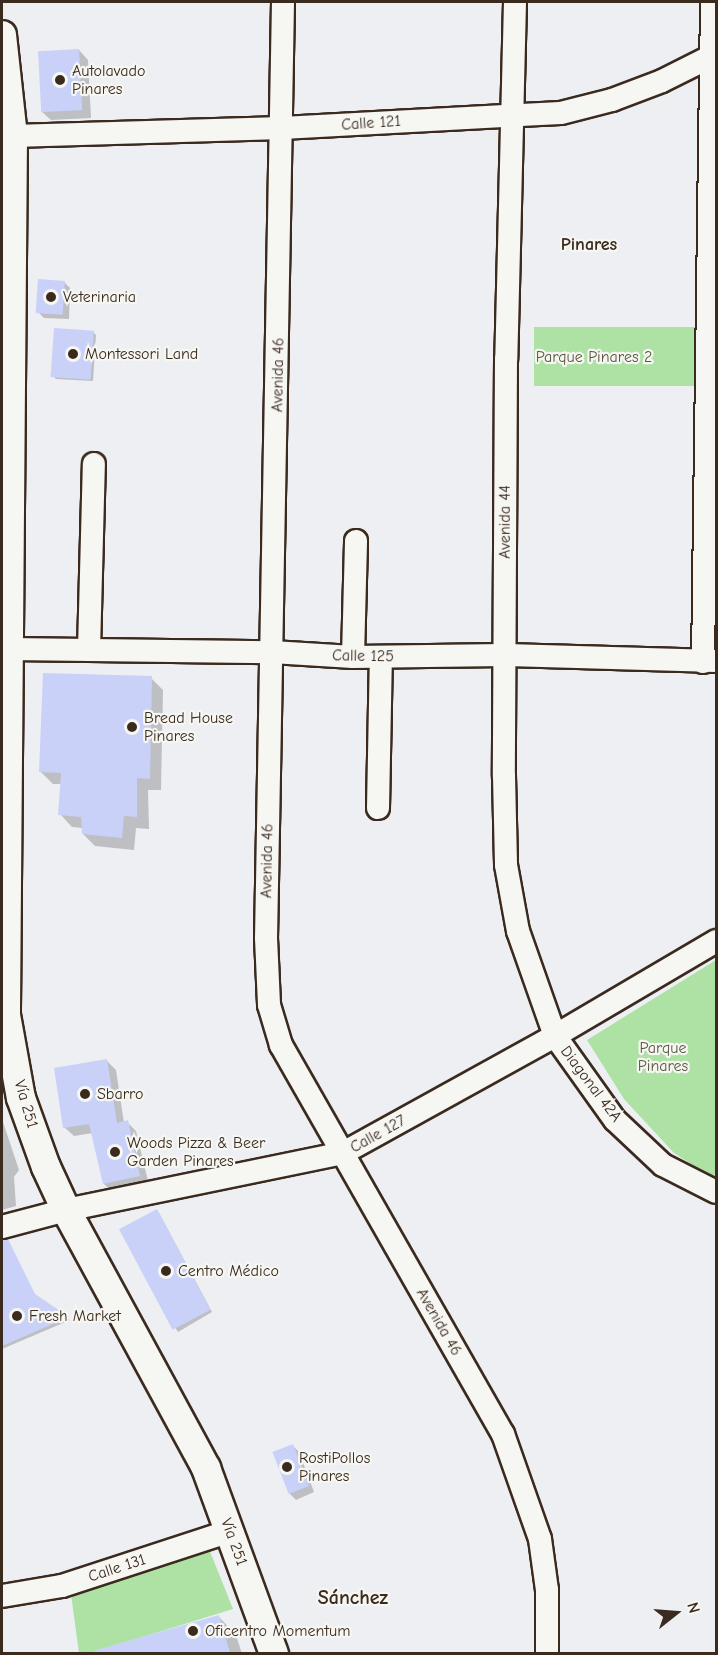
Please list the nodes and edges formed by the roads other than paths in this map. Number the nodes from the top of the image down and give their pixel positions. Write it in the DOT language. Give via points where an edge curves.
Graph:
graph roads {
  1 [pos="283,2"];
  2 [pos="515,2"];
  3 [pos="712,2"];
  4 [pos="2,35"];
  5 [pos="713,55"];
  6 [pos="513,114"];
  7 [pos="282,128"];
  8 [pos="13,136"];
  9 [pos="94,464"];
  10 [pos="356,541"];
  11 [pos="6,636"];
  12 [pos="89,650"];
  13 [pos="272,652"];
  14 [pos="504,655"];
  15 [pos="354,657"];
  16 [pos="381,657"];
  17 [pos="710,661"];
  18 [pos="378,808"];
  19 [pos="717,941"];
  20 [pos="555,1036"];
  21 [pos="342,1154"];
  22 [pos="717,1192"];
  23 [pos="66,1210"];
  24 [pos="2,1227"];
  25 [pos="230,1532"];
  26 [pos="2,1596"];
  27 [pos="274,1653"];
  28 [pos="547,1653"];
  1 -- 7 [label="street, Avenida 46"];
  2 -- 6 [label="street, Avenida 44"];
  3 -- 5 [label="street"];
  4 -- 8 [label="main road, Vía 251"];
  5 -- 6 [label="street, Calle 121" via="612,100 561,113"];
  5 -- 17 [label="street"];
  6 -- 7 [label="street, Calle 121"];
  6 -- 14 [label="street, Avenida 44"];
  7 -- 8 [label="street, Calle 121"];
  7 -- 13 [label="street, Avenida 46"];
  8 -- 11 [label="main road, Vía 251"];
  9 -- 12 [label="street"];
  10 -- 15 [label="street"];
  11 -- 12 [label="street, Calle 125"];
  11 -- 23 [label="main road, Vía 251" via="6,1015 21,1098"];
  12 -- 13 [label="street, Calle 125"];
  13 -- 15 [label="street, Calle 125"];
  13 -- 21 [label="street, Avenida 46" via="266,938 269,1005 281,1045"];
  14 -- 16 [label="street, Calle 125"];
  14 -- 17 [label="street, Calle 125"];
  14 -- 20 [label="street, Avenida 44" via="506,865 518,931"];
  15 -- 16 [label="street, Calle 125"];
  16 -- 18 [label="street"];
  19 -- 20 [label="street, Calle 127"];
  20 -- 21 [label="street, Calle 127"];
  20 -- 22 [label="street, Diagonal 42A" via="615,1120 663,1165"];
  21 -- 23 [label="street, Calle 127"];
  21 -- 28 [label="street, Avenida 46" via="503,1434 540,1539 547,1590"];
  23 -- 24 [label="street, Calle 127"];
  23 -- 25 [label="main road, Vía 251" via="206,1468"];
  25 -- 26 [label="street, Calle 131" via="62,1586"];
  25 -- 27 [label="main road, Vía 251"];
}
